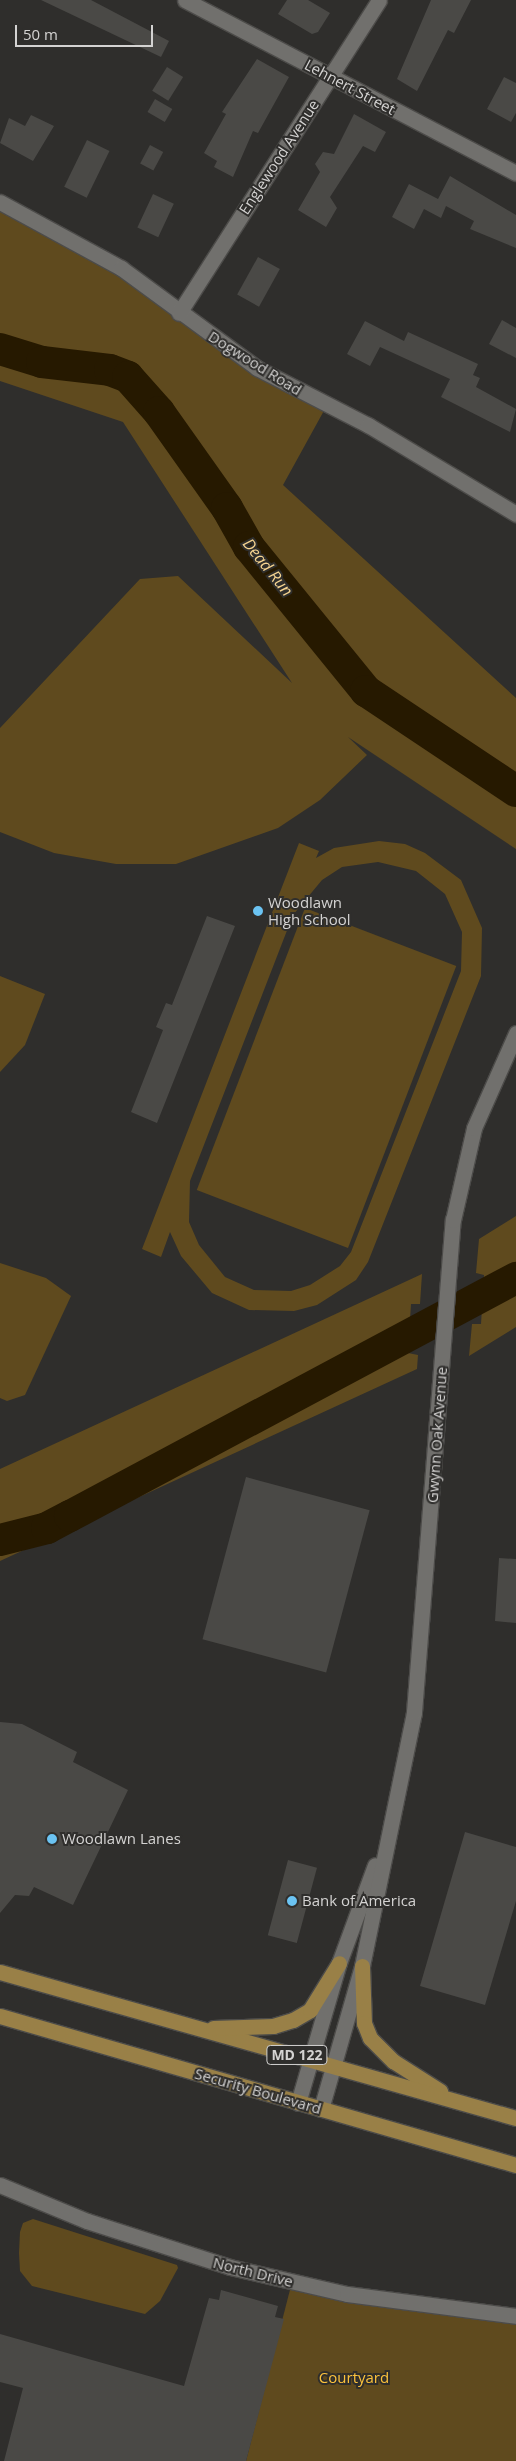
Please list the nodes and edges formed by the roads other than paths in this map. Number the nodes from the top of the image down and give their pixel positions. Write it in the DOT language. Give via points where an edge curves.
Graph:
graph roads {
  1 [pos="185,0"];
  2 [pos="379,0"];
  3 [pos="330,77"];
  4 [pos="516,174"];
  5 [pos="0,202"];
  6 [pos="179,313"];
  7 [pos="516,514"];
  8 [pos="516,1033"];
  9 [pos="384,1846"];
  10 [pos="339,1963"];
  11 [pos="362,1966"];
  12 [pos="0,1972"];
  13 [pos="0,2016"];
  14 [pos="198,2028"];
  15 [pos="311,2059"];
  16 [pos="334,2065"];
  17 [pos="456,2101"];
  18 [pos="298,2103"];
  19 [pos="322,2109"];
  20 [pos="516,2118"];
  21 [pos="516,2165"];
  22 [pos="0,2185"];
  23 [pos="516,2316"];
  1 -- 3 [label="street, Lehnert Street"];
  2 -- 3 [label="street, Englewood Avenue"];
  3 -- 4 [label="street, Lehnert Street"];
  3 -- 6 [label="street, Englewood Avenue"];
  5 -- 6 [label="street, Dogwood Road" via="121,268"];
  6 -- 7 [label="street, Dogwood Road" via="257,368 377,430"];
  8 -- 9 [label="street, Gwynn Oak Avenue" via="491,1081 462,1170 446,1290 414,1712"];
  9 -- 10 [label="street, Gwynn Oak Avenue"];
  9 -- 11 [label="street, Gwynn Oak Avenue"];
  10 -- 14 [label="main road" via="310,2010 288,2022"];
  10 -- 15 [label="street, Gwynn Oak Avenue"];
  11 -- 16 [label="street, Gwynn Oak Avenue"];
  11 -- 17 [label="main road" via="364,2023 370,2037 393,2062"];
  12 -- 14 [label="main road, MD 122"];
  13 -- 18 [label="main road, Security Boulevard"];
  14 -- 15 [label="main road, MD 122"];
  15 -- 16 [label="main road, MD 122"];
  15 -- 18 [label="street, Gwynn Oak Avenue"];
  16 -- 17 [label="main road, MD 122"];
  16 -- 19 [label="street, Gwynn Oak Avenue"];
  17 -- 20 [label="main road, MD 122"];
  18 -- 19 [label="main road, Security Boulevard"];
  19 -- 21 [label="main road, Security Boulevard"];
  22 -- 23 [label="street, North Drive" via="87,2221 230,2267 347,2294"];
}
